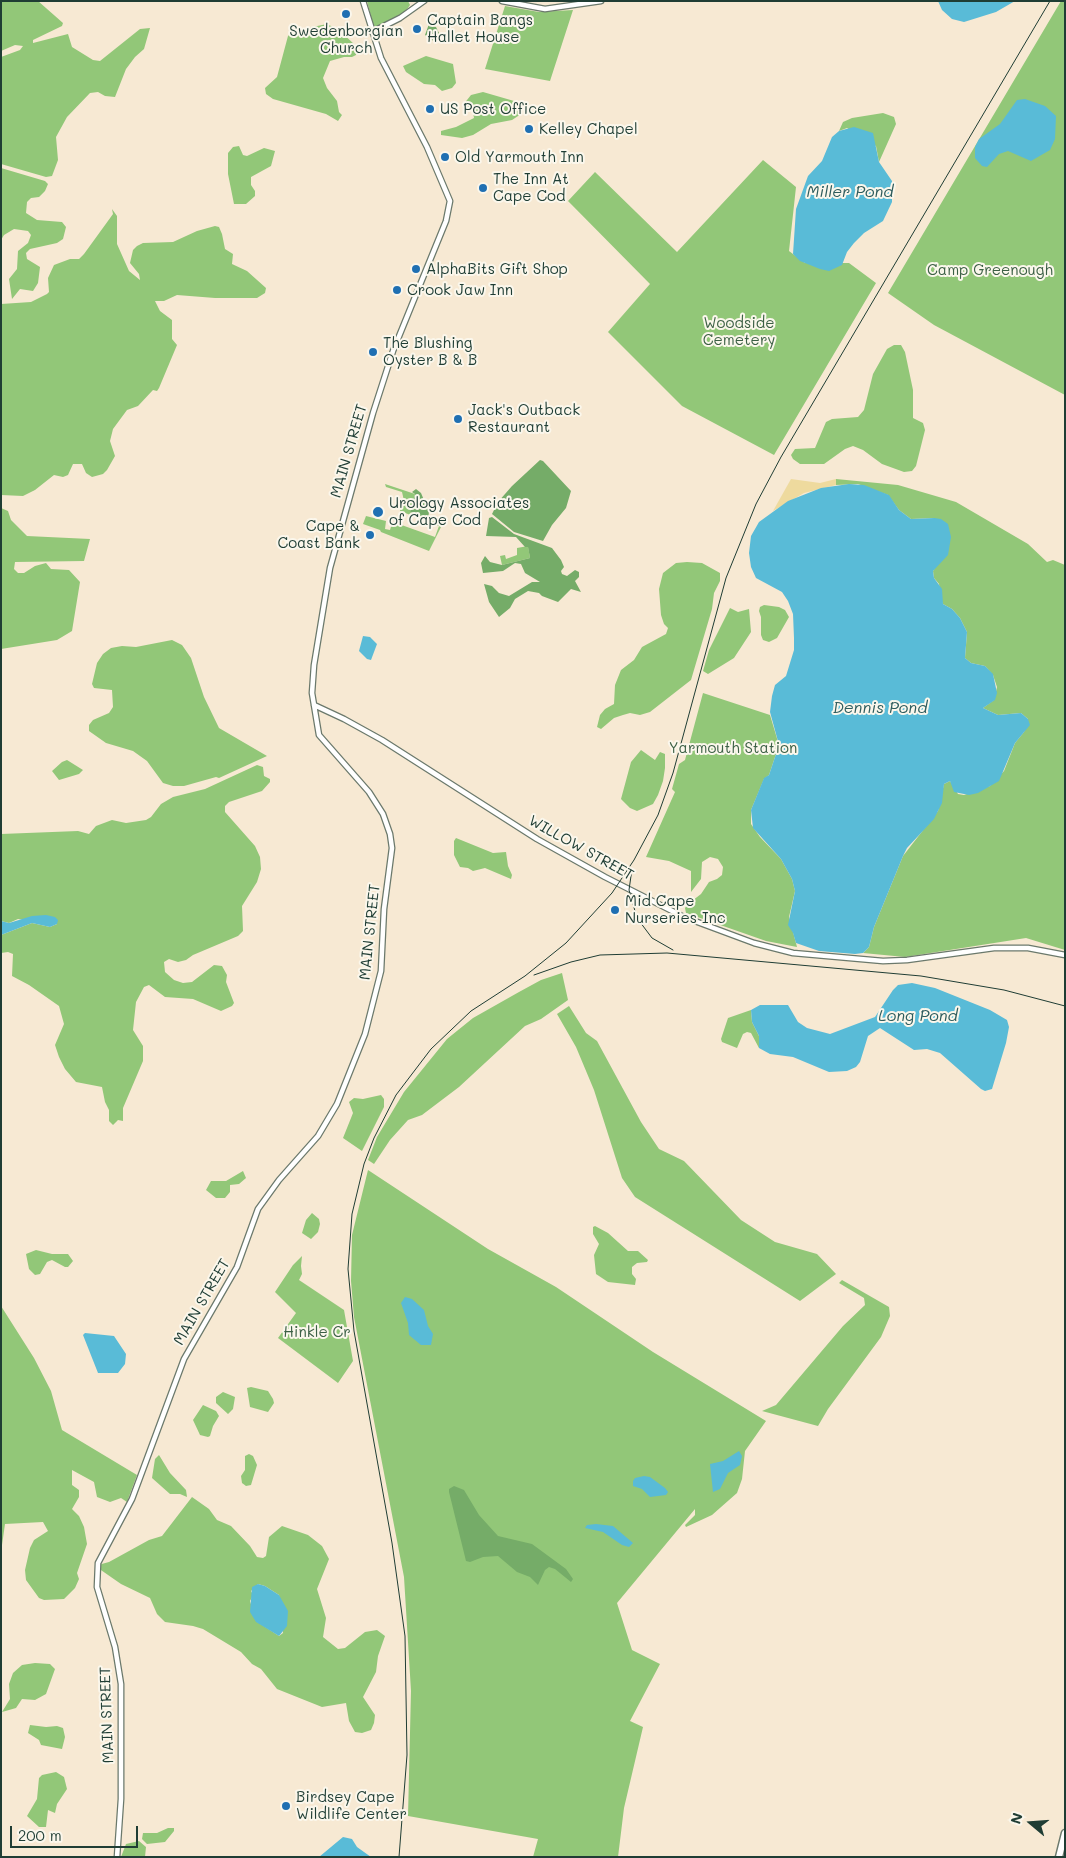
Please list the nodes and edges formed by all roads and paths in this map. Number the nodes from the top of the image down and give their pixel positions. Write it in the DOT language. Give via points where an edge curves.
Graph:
graph roads {
  1 [pos="362,1"];
  2 [pos="424,1"];
  3 [pos="502,1"];
  4 [pos="602,1"];
  5 [pos="372,32"];
  6 [pos="314,705"];
  7 [pos="1065,955"];
  8 [pos="1065,1833"];
  9 [pos="117,1857"];
  10 [pos="1059,1857"];
  1 -- 5 [label="main road, MAIN STREET"];
  2 -- 5 [label="main road"];
  3 -- 4 [label="main road" via="545,9"];
  5 -- 6 [label="main road, MAIN STREET" via="383,62 443,181 449,210 393,351 350,491 321,616 314,665"];
  6 -- 7 [label="main road, WILLOW STREET" via="382,740 537,839 597,873 692,920 759,944 798,954 883,961 994,948 1028,948"];
  6 -- 9 [label="main road, MAIN STREET" via="321,738 369,792 390,834 392,848 384,909 381,971 363,1041 337,1104 318,1136 278,1180 258,1209 238,1267 184,1359 130,1504 98,1563 97,1587 115,1647 121,1684 121,1799"];
  8 -- 10 [label="highway"];
}
